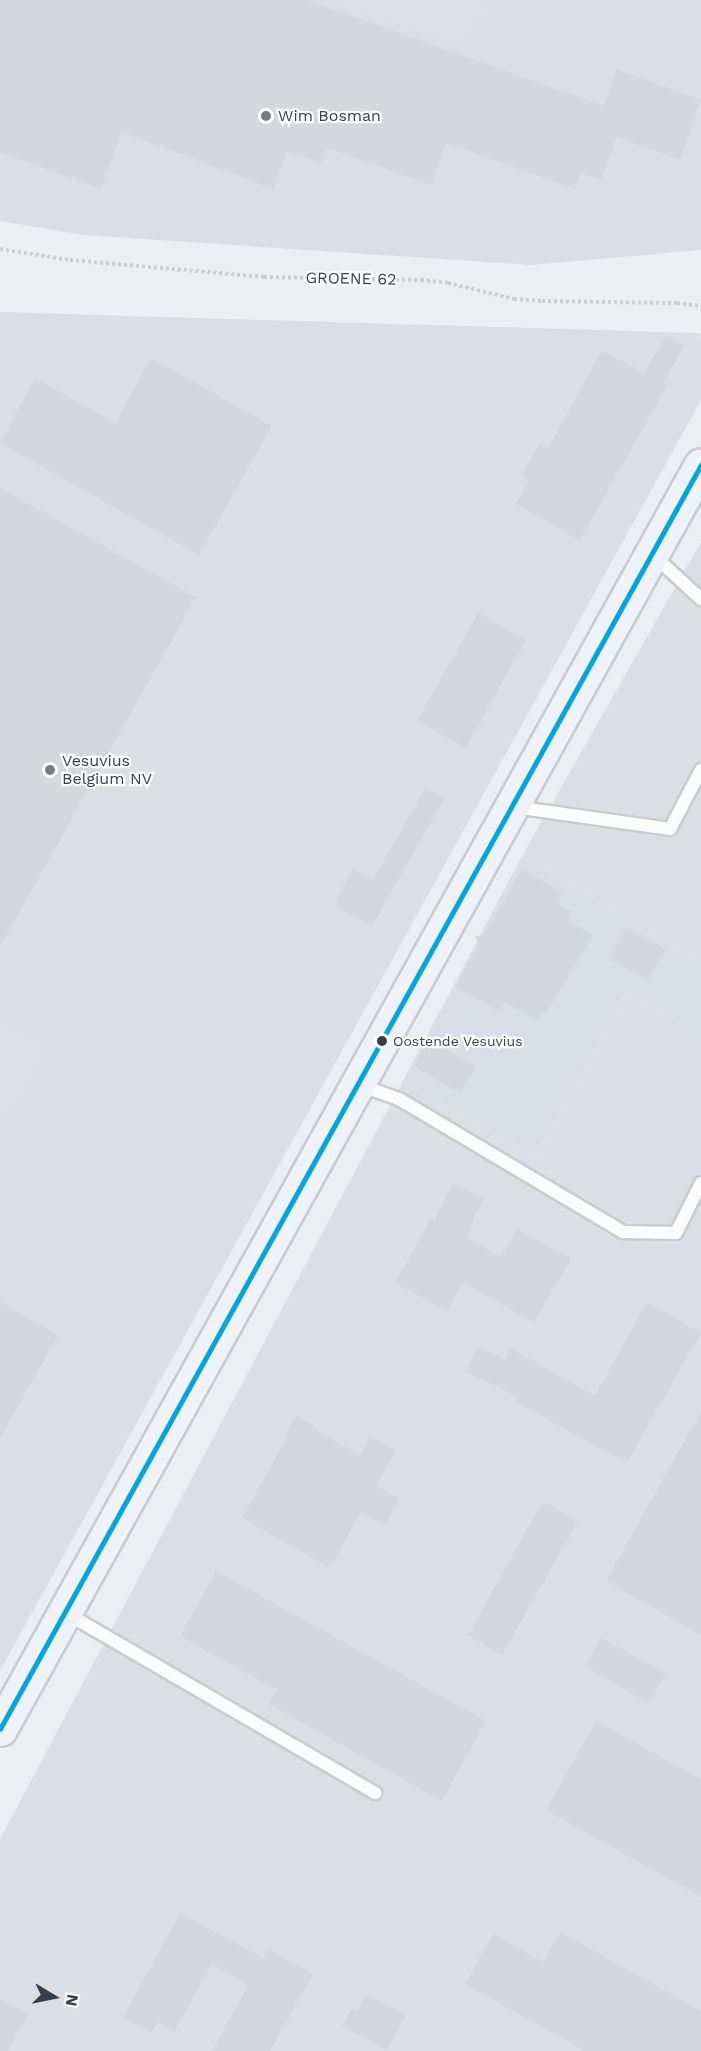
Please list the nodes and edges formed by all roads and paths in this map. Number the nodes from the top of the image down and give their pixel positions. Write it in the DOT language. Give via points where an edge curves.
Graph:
graph roads {
  1 [pos="0,249"];
  2 [pos="701,306"];
  3 [pos="700,470"];
  4 [pos="652,554"];
  5 [pos="701,599"];
  6 [pos="701,770"];
  7 [pos="512,807"];
  8 [pos="358,1084"];
  9 [pos="701,1183"];
  10 [pos="65,1612"];
  11 [pos="0,1730"];
  12 [pos="375,1793"];
  1 -- 2 [label="path, GROENE 62" via="70,260 264,277 422,280 532,301"];
  3 -- 4 [label="main road"];
  4 -- 5 [label="lane"];
  4 -- 7 [label="main road"];
  6 -- 7 [label="lane" via="670,829"];
  7 -- 8 [label="main road"];
  8 -- 9 [label="lane" via="399,1099 623,1232 676,1233"];
  8 -- 10 [label="main road"];
  10 -- 11 [label="main road"];
  10 -- 12 [label="lane"];
}
